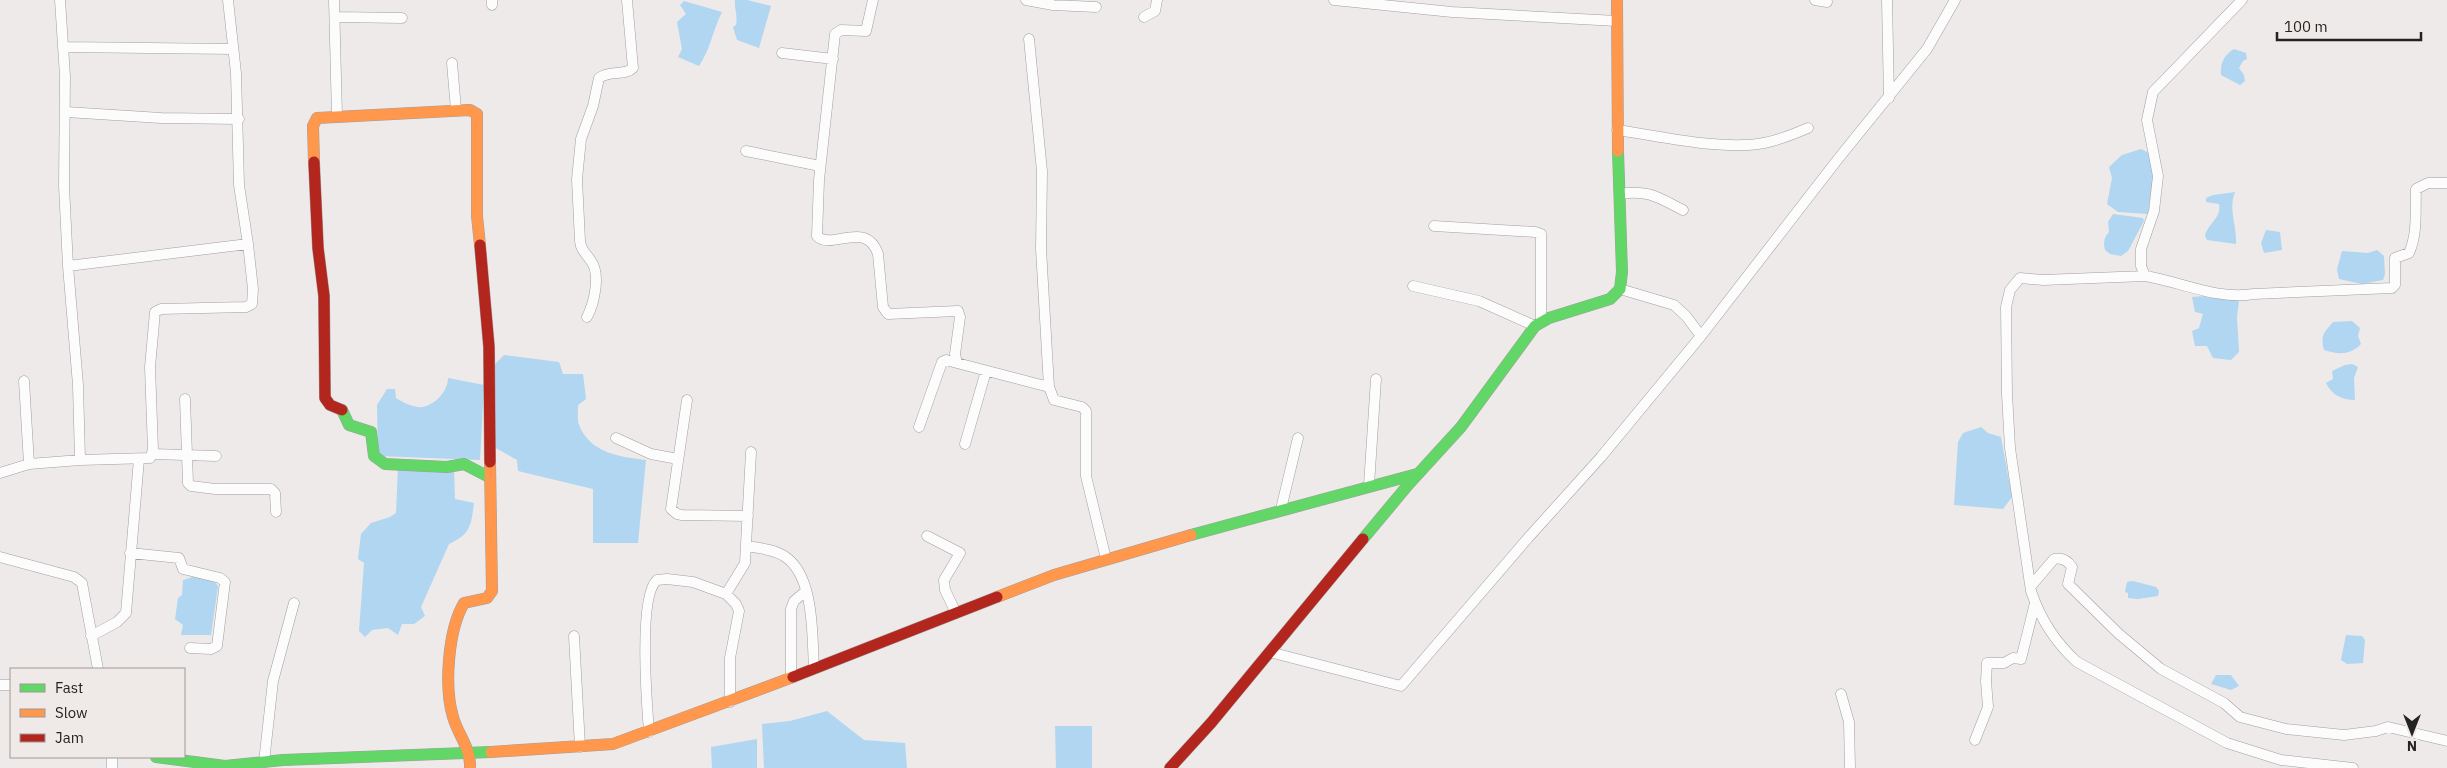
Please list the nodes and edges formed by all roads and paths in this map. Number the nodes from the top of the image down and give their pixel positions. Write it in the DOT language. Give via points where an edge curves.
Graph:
graph roads {
  1 [pos="60,0"];
  2 [pos="228,0"];
  3 [pos="334,0"];
  4 [pos="627,0"];
  5 [pos="873,0"];
  6 [pos="1026,0"];
  7 [pos="1157,0"];
  8 [pos="1334,0"];
  9 [pos="1617,0"];
  10 [pos="1815,0"];
  11 [pos="1887,0"];
  12 [pos="1955,0"];
  13 [pos="2242,0"];
  14 [pos="1827,2"];
  15 [pos="1096,7"];
  16 [pos="335,17"];
  17 [pos="1144,17"];
  18 [pos="402,18"];
  19 [pos="1617,21"];
  20 [pos="1029,39"];
  21 [pos="63,47"];
  22 [pos="233,49"];
  23 [pos="782,53"];
  24 [pos="833,59"];
  25 [pos="452,63"];
  26 [pos="1889,98"];
  27 [pos="456,110"];
  28 [pos="66,112"];
  29 [pos="337,116"];
  30 [pos="239,119"];
  31 [pos="1808,128"];
  32 [pos="1617,130"];
  33 [pos="746,151"];
  34 [pos="820,166"];
  35 [pos="2447,183"];
  36 [pos="1620,194"];
  37 [pos="1683,210"];
  38 [pos="1434,226"];
  39 [pos="248,244"];
  40 [pos="68,266"];
  41 [pos="2145,276"];
  42 [pos="1413,286"];
  43 [pos="1620,289"];
  44 [pos="587,317"];
  45 [pos="1538,323"];
  46 [pos="1701,336"];
  47 [pos="957,363"];
  48 [pos="986,371"];
  49 [pos="1376,379"];
  50 [pos="24,381"];
  51 [pos="1049,387"];
  52 [pos="185,399"];
  53 [pos="687,400"];
  54 [pos="919,427"];
  55 [pos="616,438"];
  56 [pos="1298,438"];
  57 [pos="965,444"];
  58 [pos="751,452"];
  59 [pos="152,454"];
  60 [pos="187,455"];
  61 [pos="216,456"];
  62 [pos="139,459"];
  63 [pos="678,459"];
  64 [pos="80,460"];
  65 [pos="28,464"];
  66 [pos="0,473"];
  67 [pos="1417,474"];
  68 [pos="489,477"];
  69 [pos="1369,485"];
  70 [pos="1281,509"];
  71 [pos="276,512"];
  72 [pos="748,516"];
  73 [pos="927,536"];
  74 [pos="746,546"];
  75 [pos="130,553"];
  76 [pos="0,557"];
  77 [pos="1106,559"];
  78 [pos="2031,586"];
  79 [pos="806,591"];
  80 [pos="726,594"];
  81 [pos="294,603"];
  82 [pos="2035,603"];
  83 [pos="956,613"];
  84 [pos="92,636"];
  85 [pos="574,636"];
  86 [pos="190,648"];
  87 [pos="1270,652"];
  88 [pos="98,668"];
  89 [pos="814,669"];
  90 [pos="791,678"];
  91 [pos="1841,694"];
  92 [pos="730,702"];
  93 [pos="649,732"];
  94 [pos="1975,740"];
  95 [pos="2447,741"];
  96 [pos="580,747"];
  97 [pos="470,754"];
  98 [pos="164,758"];
  99 [pos="264,762"];
  100 [pos="371,762"];
  101 [pos="327,763"];
  102 [pos="470,768"];
  103 [pos="1170,768"];
  104 [pos="1850,768"];
  105 [pos="2353,768"];
  1 -- 21 [label="street"];
  2 -- 22 [label="street"];
  3 -- 16 [label="street"];
  4 -- 44 [label="street" via="634,68 599,78 581,139 577,179 580,241 582,251 593,266 596,296"];
  5 -- 24 [label="street" via="866,31 841,30 835,34"];
  6 -- 15 [label="street"];
  7 -- 17 [label="street" via="1155,11"];
  8 -- 19 [label="street" via="1452,12"];
  9 -- 19 [label="street"];
  10 -- 14 [label="street"];
  11 -- 26 [label="street"];
  12 -- 26 [label="street" via="1927,49"];
  13 -- 41 [label="street" via="2153,92 2147,120 2158,176 2154,211 2141,249"];
  16 -- 18 [label="street"];
  16 -- 29 [label="street"];
  19 -- 32 [label="street"];
  20 -- 51 [label="street" via="1042,171 1042,259"];
  21 -- 22 [label="street"];
  21 -- 28 [label="street"];
  22 -- 30 [label="street"];
  23 -- 24 [label="street"];
  24 -- 34 [label="street"];
  25 -- 27 [label="street"];
  26 -- 46 [label="street"];
  27 -- 29 [label="street"];
  27 -- 68 [label="street" via="474,110 477,119 477,216 489,339"];
  28 -- 30 [label="street"];
  28 -- 40 [label="street" via="64,186"];
  29 -- 68 [label="street" via="317,118 313,126 318,248 324,296 324,398 342,409 350,424 372,432 373,453 379,462 447,467 464,464"];
  30 -- 39 [label="street" via="239,185"];
  31 -- 32 [label="street" via="1776,140 1752,144 1689,140"];
  32 -- 36 [label="street"];
  33 -- 34 [label="street"];
  34 -- 47 [label="street" via="818,237 823,240 858,236 874,247 878,254 883,307 888,314 958,311"];
  35 -- 41 [label="street" via="2428,183 2416,189 2416,228 2412,248 2410,253 2395,258 2395,285 2392,288 2237,297"];
  36 -- 37 [label="street" via="1650,193"];
  36 -- 43 [label="street"];
  38 -- 45 [label="street" via="1541,234"];
  39 -- 40 [label="street"];
  39 -- 59 [label="street" via="254,299 250,305 161,309 155,312 150,367"];
  40 -- 64 [label="street" via="78,384"];
  41 -- 78 [label="street" via="2042,280 2025,277 2016,281 2007,298 2005,330 2010,448"];
  42 -- 45 [label="street" via="1479,302"];
  43 -- 45 [label="street" via="1610,299"];
  43 -- 46 [label="street" via="1674,305"];
  45 -- 67 [label="street" via="1461,427"];
  46 -- 87 [label="street" via="1564,500 1401,686"];
  47 -- 48 [label="street"];
  47 -- 54 [label="street" via="942,362"];
  48 -- 51 [label="street"];
  48 -- 57 [label="street"];
  49 -- 69 [label="street"];
  50 -- 65 [label="street"];
  51 -- 77 [label="street" via="1054,400 1086,411 1086,476"];
  52 -- 60 [label="street"];
  53 -- 63 [label="street"];
  55 -- 63 [label="street" via="651,454"];
  56 -- 70 [label="street"];
  58 -- 72 [label="street"];
  59 -- 60 [label="street"];
  59 -- 62 [label="street" via="150,458"];
  60 -- 61 [label="street"];
  60 -- 71 [label="street" via="191,486 271,489 275,494"];
  62 -- 64 [label="street"];
  62 -- 75 [label="street"];
  63 -- 72 [label="street" via="670,505 673,512 682,515"];
  64 -- 65 [label="street"];
  65 -- 66 [label="street"];
  67 -- 69 [label="street"];
  67 -- 87 [label="street"];
  68 -- 97 [label="street" via="492,591 487,598 464,603 458,610 449,694 454,722"];
  69 -- 70 [label="street"];
  70 -- 77 [label="street"];
  72 -- 74 [label="street"];
  73 -- 83 [label="street" via="960,553 944,580"];
  74 -- 79 [label="street" via="786,558 797,571"];
  74 -- 80 [label="street" via="742,570"];
  75 -- 84 [label="street" via="126,613"];
  75 -- 86 [label="street" via="179,558 183,569 225,582 217,646 211,649"];
  76 -- 84 [label="street" via="74,577 82,583"];
  77 -- 83 [label="street"];
  78 -- 82 [label="street"];
  78 -- 95 [label="street" via="2054,559 2068,562 2072,567 2068,584 2119,634 2161,669 2224,702 2240,717 2286,729 2344,735 2388,727"];
  79 -- 89 [label="street"];
  79 -- 90 [label="street" via="794,601 791,609"];
  80 -- 92 [label="street" via="739,611 730,658"];
  80 -- 93 [label="street" via="679,580 661,580 653,584 646,624"];
  81 -- 99 [label="street" via="273,681"];
  82 -- 94 [label="street" via="2021,659 1987,664 1988,707"];
  82 -- 105 [label="street" via="2054,638 2077,662 2221,740 2281,760"];
  83 -- 89 [label="street"];
  84 -- 88 [label="street"];
  85 -- 96 [label="street"];
  87 -- 103 [label="street"];
  89 -- 90 [label="street"];
  90 -- 92 [label="street"];
  91 -- 104 [label="street" via="1848,722"];
  92 -- 93 [label="street"];
  93 -- 96 [label="street" via="613,744"];
  96 -- 97 [label="street"];
  97 -- 100 [label="street"];
  97 -- 102 [label="street"];
  98 -- 99 [label="street" via="225,766"];
  99 -- 101 [label="street"];
  100 -- 101 [label="street"];
}
